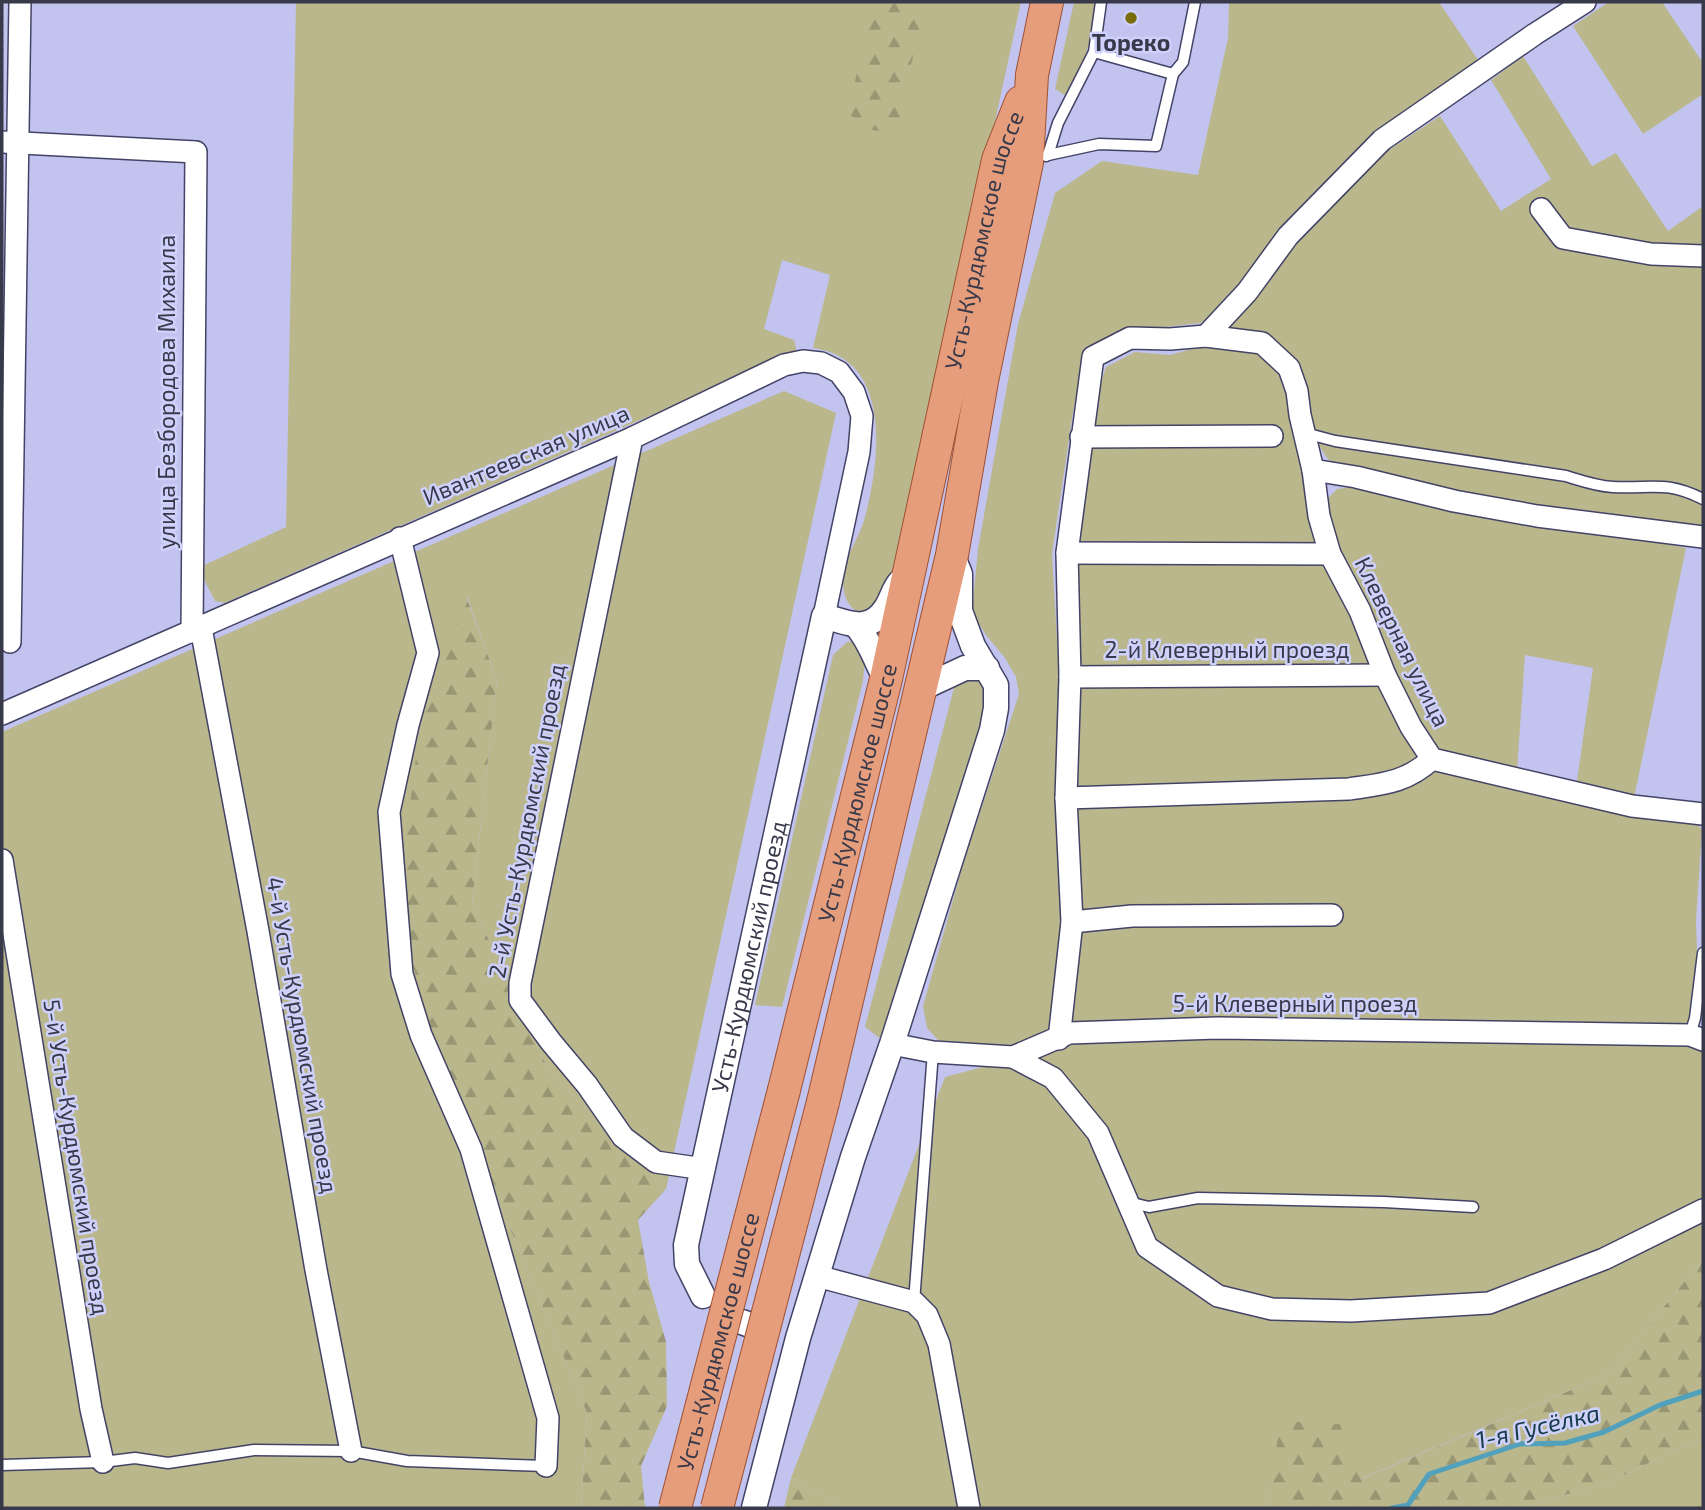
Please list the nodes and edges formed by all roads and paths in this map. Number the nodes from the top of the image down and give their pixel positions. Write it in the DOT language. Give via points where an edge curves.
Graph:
graph roads {
  1 [pos="20,2"];
  2 [pos="1047,2"];
  3 [pos="1101,2"];
  4 [pos="1195,2"];
  5 [pos="1585,2"];
  6 [pos="1094,52"];
  7 [pos="1173,74"];
  8 [pos="1032,75"];
  9 [pos="9,142"];
  10 [pos="1037,159"];
  11 [pos="1541,209"];
  12 [pos="1703,256"];
  13 [pos="1206,336"];
  14 [pos="1304,433"];
  15 [pos="1272,436"];
  16 [pos="1081,437"];
  17 [pos="632,438"];
  18 [pos="1314,470"];
  19 [pos="1703,499"];
  20 [pos="1703,537"];
  21 [pos="400,538"];
  22 [pos="1067,553"];
  23 [pos="1330,554"];
  24 [pos="952,555"];
  25 [pos="908,574"];
  26 [pos="824,616"];
  27 [pos="856,625"];
  28 [pos="196,630"];
  29 [pos="10,642"];
  30 [pos="987,668"];
  31 [pos="1385,675"];
  32 [pos="1070,677"];
  33 [pos="886,679"];
  34 [pos="920,689"];
  35 [pos="2,714"];
  36 [pos="1432,759"];
  37 [pos="1066,798"];
  38 [pos="1703,814"];
  39 [pos="2,860"];
  40 [pos="1332,915"];
  41 [pos="1072,922"];
  42 [pos="1703,953"];
  43 [pos="1697,1038"];
  44 [pos="1059,1039"];
  45 [pos="892,1044"];
  46 [pos="933,1052"];
  47 [pos="1013,1057"];
  48 [pos="704,1170"];
  49 [pos="1126,1202"];
  50 [pos="1473,1207"];
  51 [pos="1703,1209"];
  52 [pos="817,1276"];
  53 [pos="703,1297"];
  54 [pos="914,1302"];
  55 [pos="351,1451"];
  56 [pos="103,1462"];
  57 [pos="2,1465"];
  58 [pos="546,1466"];
  59 [pos="675,1508"];
  60 [pos="717,1508"];
  61 [pos="754,1508"];
  62 [pos="969,1508"];
  1 -- 9 [label="street"];
  2 -- 8 [label="main road, Усть-Курдюмское шоссе"];
  3 -- 6 [label="lane"];
  4 -- 7 [label="lane" via="1183,62"];
  5 -- 13 [label="street" via="1382,140 1288,236 1247,292"];
  6 -- 7 [label="lane"];
  6 -- 10 [label="lane"];
  7 -- 10 [label="lane" via="1156,146 1099,144"];
  8 -- 10 [label="main road, Усть-Курдюмское шоссе"];
  8 -- 25 [label="main road, Усть-Курдюмское шоссе" via="998,160"];
  9 -- 28 [label="street, улица Безбородова Михаила" via="195,152"];
  9 -- 29 [label="street"];
  10 -- 24 [label="main road, Усть-Курдюмское шоссе" via="982,382"];
  11 -- 12 [label="street" via="1563,238 1651,254"];
  13 -- 14 [label="street, Клеверная улица" via="1262,343 1289,368"];
  13 -- 16 [label="street, Клеверная улица" via="1130,338 1093,357"];
  14 -- 18 [label="street, Клеверная улица"];
  14 -- 19 [label="lane" via="1566,476 1595,485 1684,489"];
  15 -- 16 [label="street"];
  16 -- 22 [label="street"];
  17 -- 21 [label="street, Ивантеевская улица"];
  17 -- 26 [label="street, Ивантеевская улица" via="784,365 821,363 839,372 854,392 862,416 859,453"];
  17 -- 48 [label="street, 2-й Усть-Курдюмский проезд" via="520,982 520,1000 623,1137 656,1163"];
  18 -- 20 [label="street" via="1536,516"];
  18 -- 23 [label="street, Клеверная улица" via="1319,516"];
  21 -- 28 [label="street, Ивантеевская улица"];
  21 -- 58 [label="street" via="428,653 389,812 402,974 422,1035 471,1149 548,1418"];
  22 -- 23 [label="street"];
  22 -- 32 [label="street"];
  23 -- 31 [label="street, Клеверная улица" via="1360,611"];
  24 -- 30 [label="street" via="960,574 960,611"];
  24 -- 34 [label="main road, Усть-Курдюмское шоссе"];
  25 -- 27 [label="street" via="870,624"];
  25 -- 33 [label="main road, Усть-Курдюмское шоссе"];
  26 -- 27 [label="street"];
  26 -- 48 [label="street, Усть-Курдюмский проезд"];
  27 -- 33 [label="street" via="868,639"];
  28 -- 35 [label="street, Ивантеевская улица"];
  28 -- 55 [label="street, 4-й Усть-Курдюмский проезд" via="258,931"];
  30 -- 34 [label="street" via="965,667"];
  30 -- 45 [label="street" via="996,685 992,730"];
  31 -- 32 [label="street, 2-й Клеверный проезд"];
  31 -- 36 [label="street, Клеверная улица"];
  32 -- 37 [label="street"];
  33 -- 59 [label="main road, Усть-Курдюмское шоссе, bridge"];
  34 -- 60 [label="main road, Усть-Курдюмское шоссе, bridge" via="823,1102"];
  36 -- 37 [label="street" via="1395,782 1349,789"];
  36 -- 38 [label="street, Клеверная улица" via="1632,806"];
  37 -- 41 [label="street"];
  39 -- 56 [label="street, 5-й Усть-Курдюмский проезд" via="88,1395"];
  40 -- 41 [label="street" via="1132,916"];
  41 -- 44 [label="street"];
  42 -- 43 [label="lane"];
  43 -- 44 [label="street, 5-й Клеверный проезд" via="1217,1028 1069,1033"];
  44 -- 47 [label="street, 5-й Клеверный проезд"];
  45 -- 46 [label="street, 5-й Клеверный проезд"];
  45 -- 52 [label="street"];
  46 -- 47 [label="street, 5-й Клеверный проезд"];
  46 -- 54 [label="lane"];
  47 -- 49 [label="street" via="1053,1078 1098,1133"];
  48 -- 53 [label="street, Усть-Курдюмский проезд" via="686,1245 687,1264"];
  49 -- 50 [label="lane" via="1149,1207 1198,1198"];
  49 -- 51 [label="street" via="1147,1247 1218,1296 1272,1309 1351,1311 1489,1303 1604,1259"];
  52 -- 54 [label="street"];
  52 -- 61 [label="street" via="790,1336"];
  54 -- 62 [label="street" via="927,1315 939,1344"];
  55 -- 56 [label="lane" via="254,1450 167,1463 135,1458"];
  55 -- 58 [label="lane" via="407,1461"];
  56 -- 57 [label="lane"];
}
